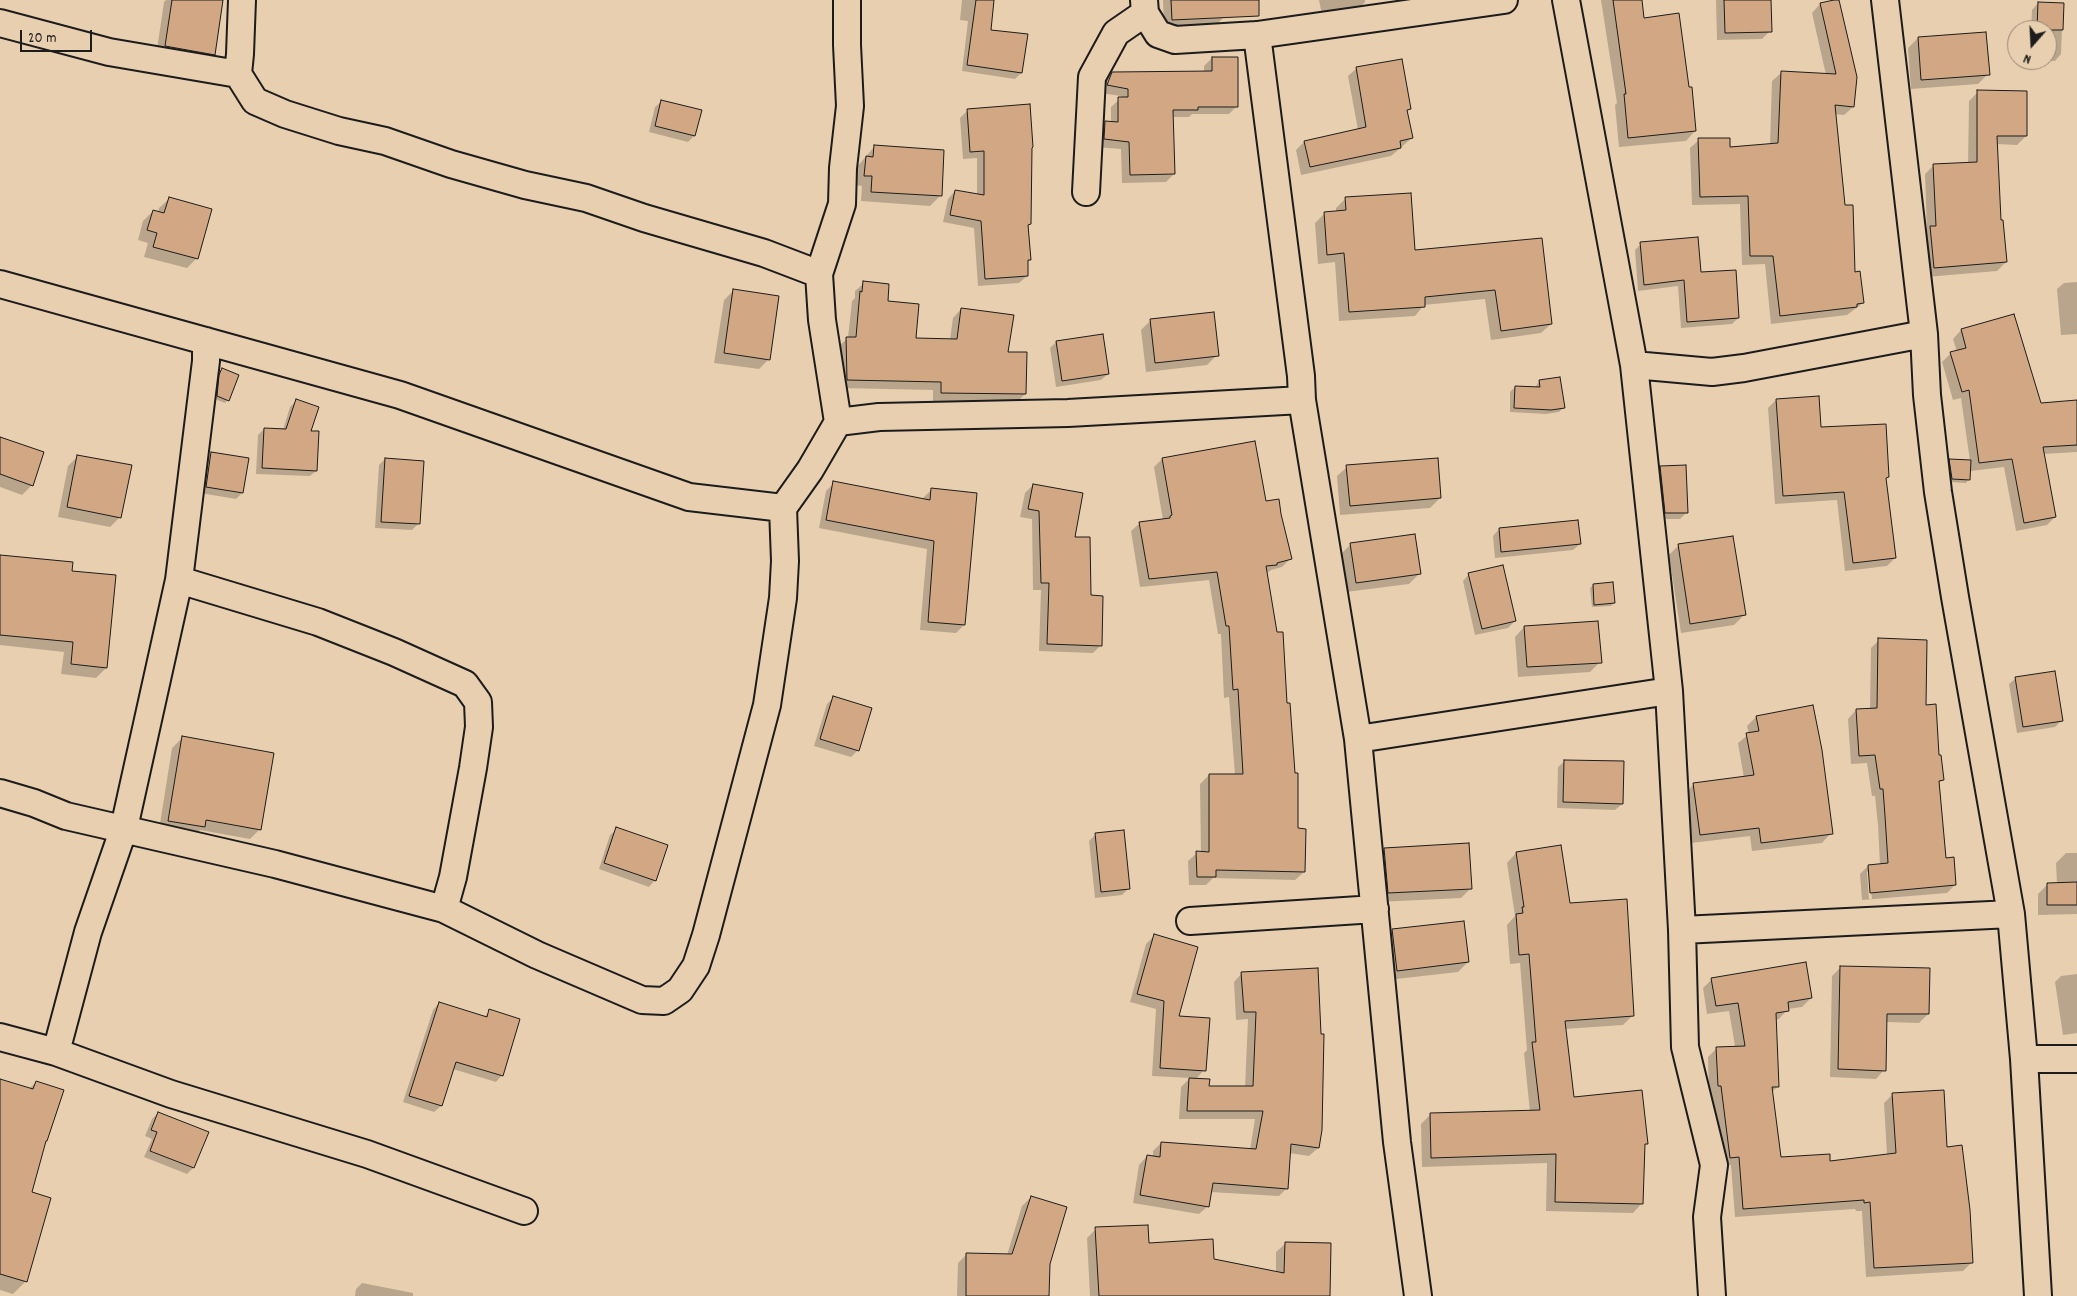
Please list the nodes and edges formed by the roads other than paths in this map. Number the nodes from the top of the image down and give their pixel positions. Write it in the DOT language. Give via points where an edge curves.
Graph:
graph roads {
  1 [pos="242,0"];
  2 [pos="847,0"];
  3 [pos="1504,0"];
  4 [pos="1566,0"];
  5 [pos="1885,0"];
  6 [pos="1144,7"];
  7 [pos="0,23"];
  8 [pos="1257,35"];
  9 [pos="238,74"];
  10 [pos="1086,192"];
  11 [pos="819,274"];
  12 [pos="0,284"];
  13 [pos="1924,334"];
  14 [pos="206,341"];
  15 [pos="1634,365"];
  16 [pos="1302,400"];
  17 [pos="838,422"];
  18 [pos="783,508"];
  19 [pos="179,580"];
  20 [pos="1669,691"];
  21 [pos="1358,739"];
  22 [pos="0,793"];
  23 [pos="124,828"];
  24 [pos="444,909"];
  25 [pos="1375,909"];
  26 [pos="2012,914"];
  27 [pos="1190,922"];
  28 [pos="1682,930"];
  29 [pos="0,1037"];
  30 [pos="56,1052"];
  31 [pos="2024,1059"];
  32 [pos="2077,1059"];
  33 [pos="524,1210"];
  34 [pos="1418,1296"];
  35 [pos="1712,1296"];
  36 [pos="2038,1296"];
  1 -- 9 [label="street"];
  2 -- 11 [label="street" via="850,106 842,204"];
  3 -- 8 [label="street"];
  4 -- 15 [label="street"];
  5 -- 13 [label="street"];
  6 -- 8 [label="street" via="1158,34 1175,40"];
  6 -- 10 [label="street" via="1116,33 1092,77"];
  7 -- 9 [label="street" via="109,52"];
  8 -- 16 [label="street"];
  9 -- 11 [label="street" via="255,100 285,114 385,141 451,164 586,198 764,253"];
  11 -- 17 [label="street" via="822,320"];
  12 -- 14 [label="street"];
  13 -- 15 [label="street" via="1712,372"];
  13 -- 26 [label="street" via="1938,492"];
  14 -- 18 [label="street" via="400,395 689,497"];
  14 -- 19 [label="street"];
  15 -- 20 [label="street"];
  16 -- 17 [label="street" via="1059,413 880,417"];
  16 -- 21 [label="street"];
  17 -- 18 [label="street"];
  18 -- 24 [label="street" via="783,598 767,705 706,935 696,966 680,990 664,1001 642,1000 537,955"];
  19 -- 23 [label="street"];
  19 -- 24 [label="street" via="318,622 465,684 478,702 479,727"];
  20 -- 21 [label="street"];
  20 -- 28 [label="street"];
  21 -- 25 [label="street"];
  22 -- 23 [label="street" via="66,816"];
  23 -- 24 [label="street" via="322,875"];
  23 -- 30 [label="street" via="88,932"];
  25 -- 27 [label="street"];
  25 -- 34 [label="street" via="1397,1142"];
  26 -- 28 [label="street"];
  26 -- 31 [label="street"];
  28 -- 35 [label="street" via="1685,1047 1714,1165 1707,1217"];
  29 -- 30 [label="street"];
  30 -- 33 [label="street" via="171,1094 367,1154"];
  31 -- 32 [label="street"];
  31 -- 36 [label="street"];
}
